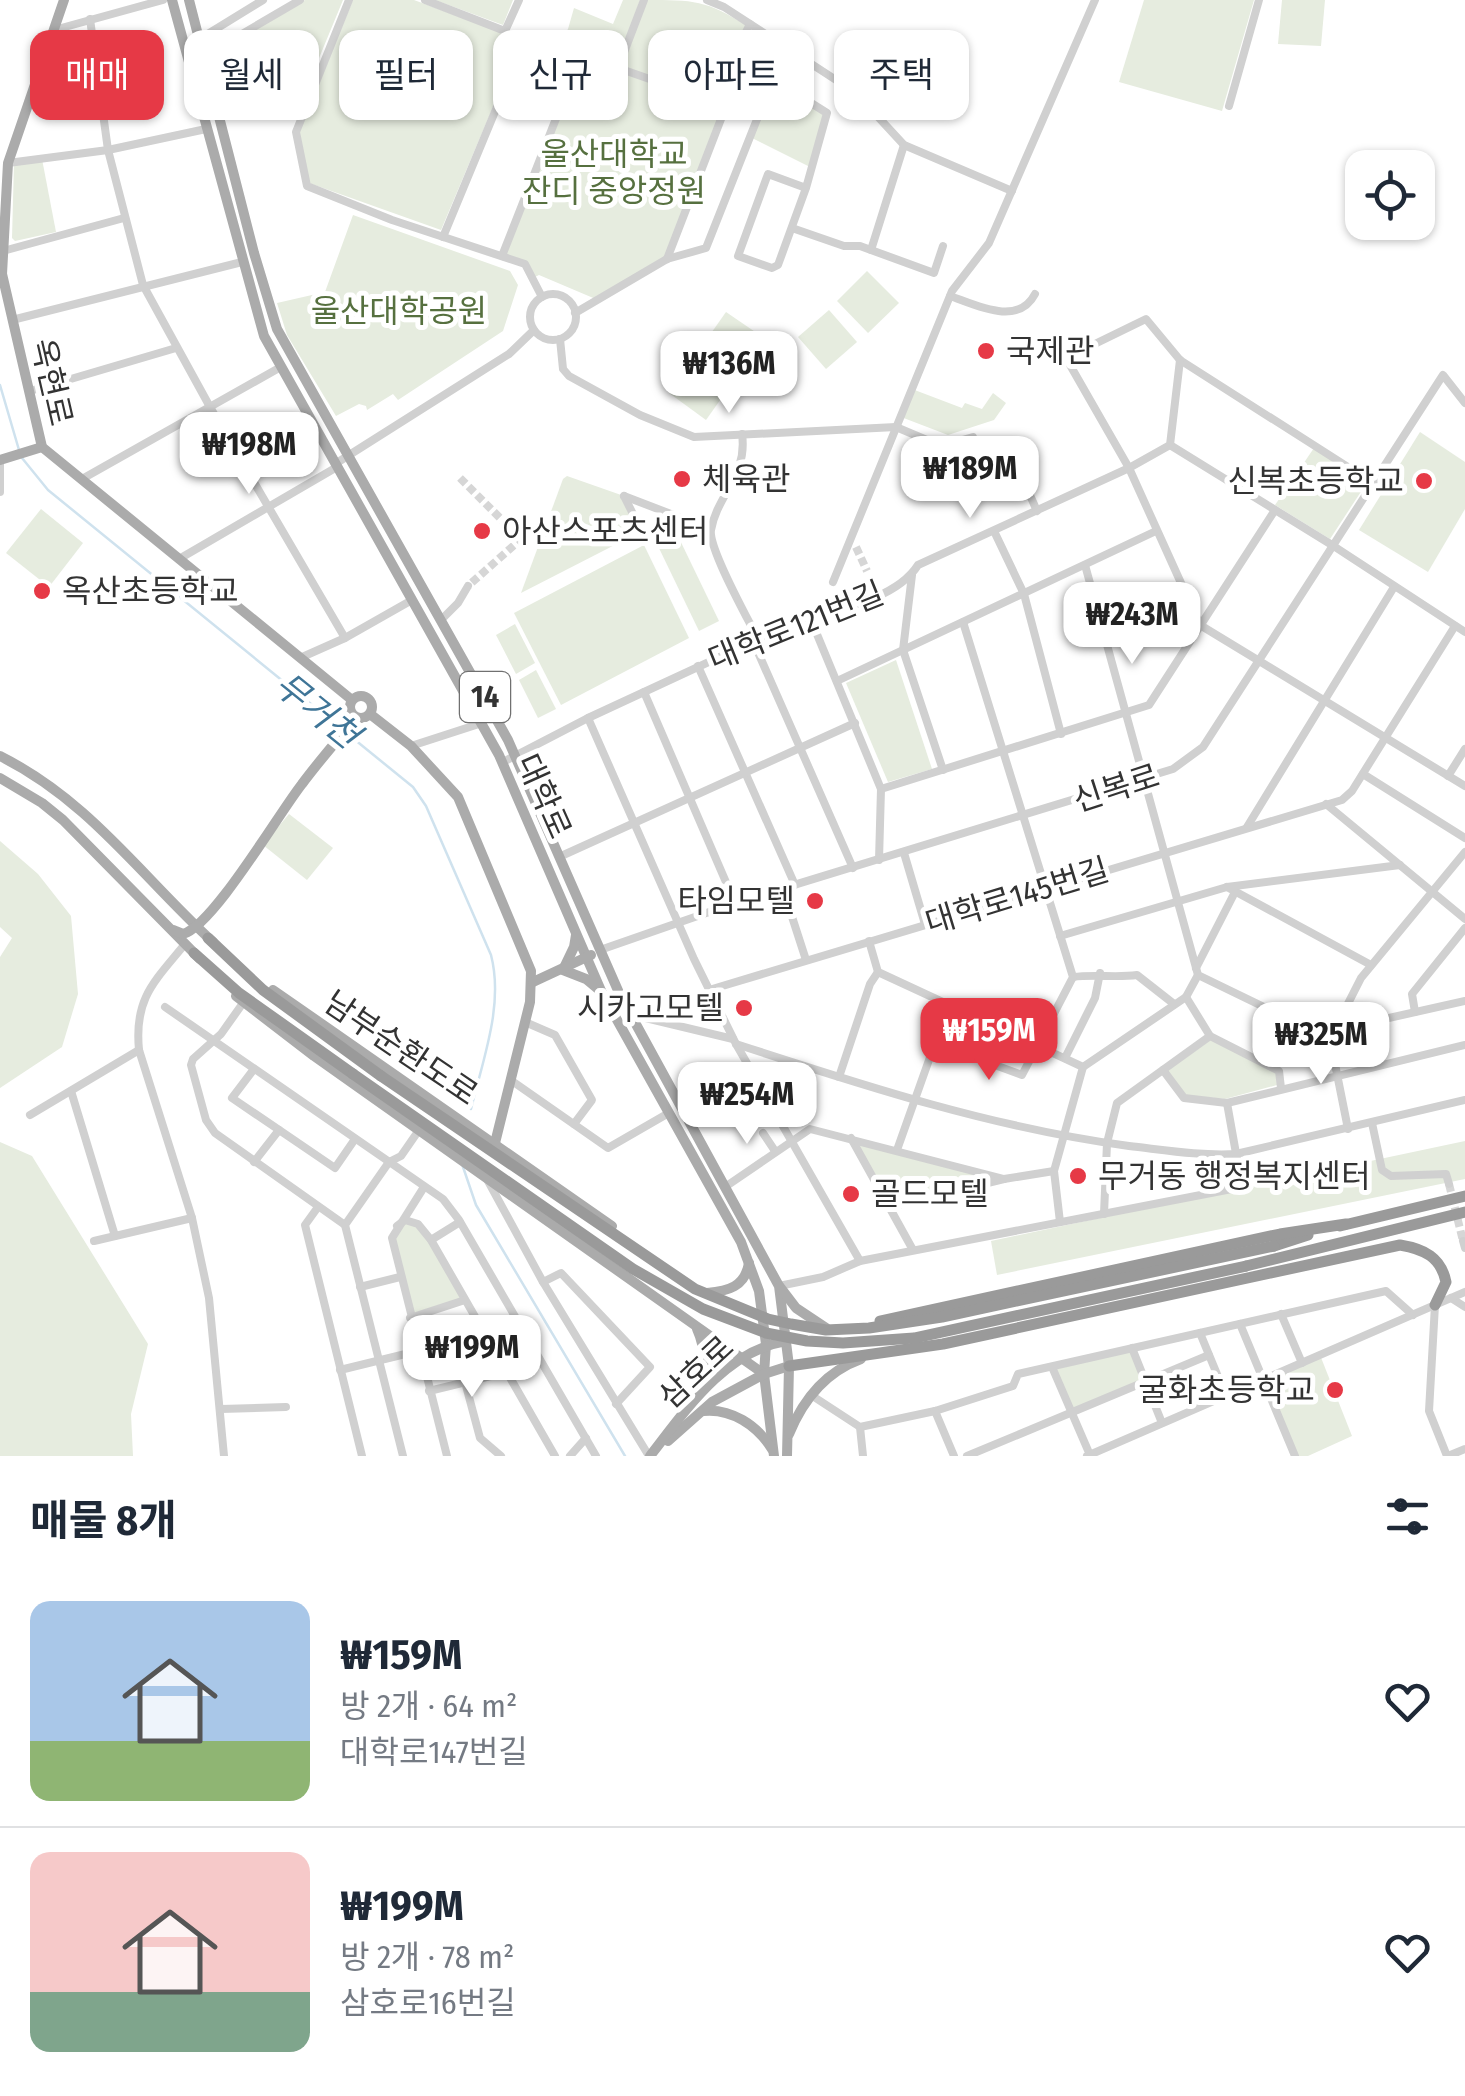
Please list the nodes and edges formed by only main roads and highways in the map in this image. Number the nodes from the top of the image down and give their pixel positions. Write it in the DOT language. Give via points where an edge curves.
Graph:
graph roads {
  1 [pos="64,0"];
  2 [pos="172,0"];
  3 [pos="189,0"];
  4 [pos="1,251"];
  5 [pos="6,322"];
  6 [pos="318,402"];
  7 [pos="304,410"];
  8 [pos="36,448"];
  9 [pos="0,460"];
  10 [pos="382,514"];
  11 [pos="368,522"];
  12 [pos="352,700"];
  13 [pos="370,714"];
  14 [pos="353,721"];
  15 [pos="0,756"];
  16 [pos="0,778"];
  17 [pos="198,927"];
  18 [pos="171,929"];
  19 [pos="576,934"];
  20 [pos="208,938"];
  21 [pos="190,948"];
  22 [pos="600,950"];
  23 [pos="586,957"];
  24 [pos="563,970"];
  25 [pos="533,982"];
  26 [pos="602,994"];
  27 [pos="495,1143"];
  28 [pos="1465,1196"];
  29 [pos="1465,1212"];
  30 [pos="1346,1224"];
  31 [pos="1350,1239"];
  32 [pos="748,1257"];
  33 [pos="1235,1280"];
  34 [pos="779,1286"];
  35 [pos="707,1293"];
  36 [pos="1435,1305"];
  37 [pos="690,1320"];
  38 [pos="826,1328"];
  39 [pos="786,1341"];
  40 [pos="766,1344"];
  41 [pos="876,1354"];
  42 [pos="742,1358"];
  43 [pos="789,1366"];
  44 [pos="764,1374"];
  45 [pos="694,1400"];
  46 [pos="697,1413"];
  47 [pos="787,1440"];
  48 [pos="774,1454"];
  49 [pos="650,1456"];
  50 [pos="788,1456"];
  1 -- 4 [label="main road, 옥현로" via="8,163"];
  2 -- 7 [label="main road, 대학로 / 14" via="264,336"];
  3 -- 6 [label="main road, 대학로 / 14" via="268,304"];
  4 -- 5 [label="main road, 옥현로"];
  5 -- 8 [label="main road, 옥현로" via="30,391"];
  6 -- 7 [label="main road" via="322,425"];
  6 -- 10 [label="main road, 대학로 / 14"];
  7 -- 11 [label="main road, 대학로 / 14"];
  8 -- 9 [label="main road"];
  8 -- 12 [label="main road, 옥현로"];
  10 -- 11 [label="main road" via="364,498"];
  10 -- 22 [label="main road, 대학로 / 14" via="516,756"];
  11 -- 19 [label="main road, 대학로 / 14" via="502,762"];
  12 -- 13 [label="main road" via="367,697"];
  12 -- 14 [label="main road"];
  13 -- 14 [label="main road"];
  13 -- 25 [label="main road" via="410,746 465,810"];
  14 -- 17 [label="main road"];
  15 -- 17 [label="main road, 남부순환도로" via="74,802"];
  16 -- 18 [label="main road, 남부순환도로" via="63,820"];
  17 -- 18 [label="main road" via="183,934"];
  17 -- 20 [label="main road, 남부순환도로"];
  18 -- 21 [label="main road, 남부순환도로"];
  19 -- 23 [label="main road, 대학로 / 14"];
  19 -- 24 [label="main road"];
  20 -- 27 [label="main road, 남부순환도로" via="262,983"];
  20 -- 30 [label="highway, bridge" via="255,984 381,1076 695,1289 768,1319 826,1330 926,1320 1274,1246"];
  21 -- 31 [label="highway, bridge" via="238,993 633,1269 703,1309 766,1332 843,1343 914,1338"];
  21 -- 37 [label="main road, 남부순환도로" via="243,1003"];
  22 -- 23 [label="main road"];
  22 -- 34 [label="main road, 대학로 / 14"];
  23 -- 24 [label="main road"];
  23 -- 26 [label="main road, 대학로 / 14"];
  24 -- 25 [label="main road"];
  24 -- 26 [label="main road"];
  25 -- 27 [label="main road"];
  26 -- 32 [label="main road, 대학로 / 14"];
  27 -- 35 [label="main road, 남부순환도로"];
  28 -- 30 [label="highway"];
  29 -- 31 [label="highway"];
  30 -- 38 [label="highway"];
  31 -- 33 [label="highway"];
  32 -- 35 [label="main road" via="738,1284"];
  32 -- 40 [label="main road, 대학로 / 14"];
  33 -- 36 [label="highway" via="1400,1245 1419,1248 1440,1264 1446,1282"];
  33 -- 41 [label="highway"];
  34 -- 38 [label="main road" via="796,1308"];
  34 -- 39 [label="main road, 대학로 / 14"];
  35 -- 40 [label="main road, 남부순환도로"];
  37 -- 42 [label="main road, 남부순환도로"];
  37 -- 45 [label="main road" via="700,1334 705,1370"];
  38 -- 39 [label="highway"];
  39 -- 40 [label="main road, 삼호로"];
  39 -- 43 [label="main road, 대학로 / 14"];
  40 -- 42 [label="main road, 삼호로"];
  40 -- 43 [label="main road, 남부순환도로"];
  40 -- 44 [label="main road, 대학로 / 14"];
  41 -- 43 [label="highway"];
  41 -- 47 [label="main road" via="838,1369 810,1396"];
  42 -- 44 [label="main road, 남부순환도로"];
  42 -- 45 [label="main road, 삼호로"];
  43 -- 44 [label="main road, 삼호로"];
  43 -- 47 [label="main road, 14"];
  44 -- 46 [label="main road, 삼호로"];
  44 -- 48 [label="main road, 대학로 / 14"];
  45 -- 49 [label="main road, 삼호로"];
  46 -- 48 [label="main road" via="735,1416 763,1436"];
  46 -- 49 [label="main road, 삼호로"];
  47 -- 50 [label="main road, 14"];
}
